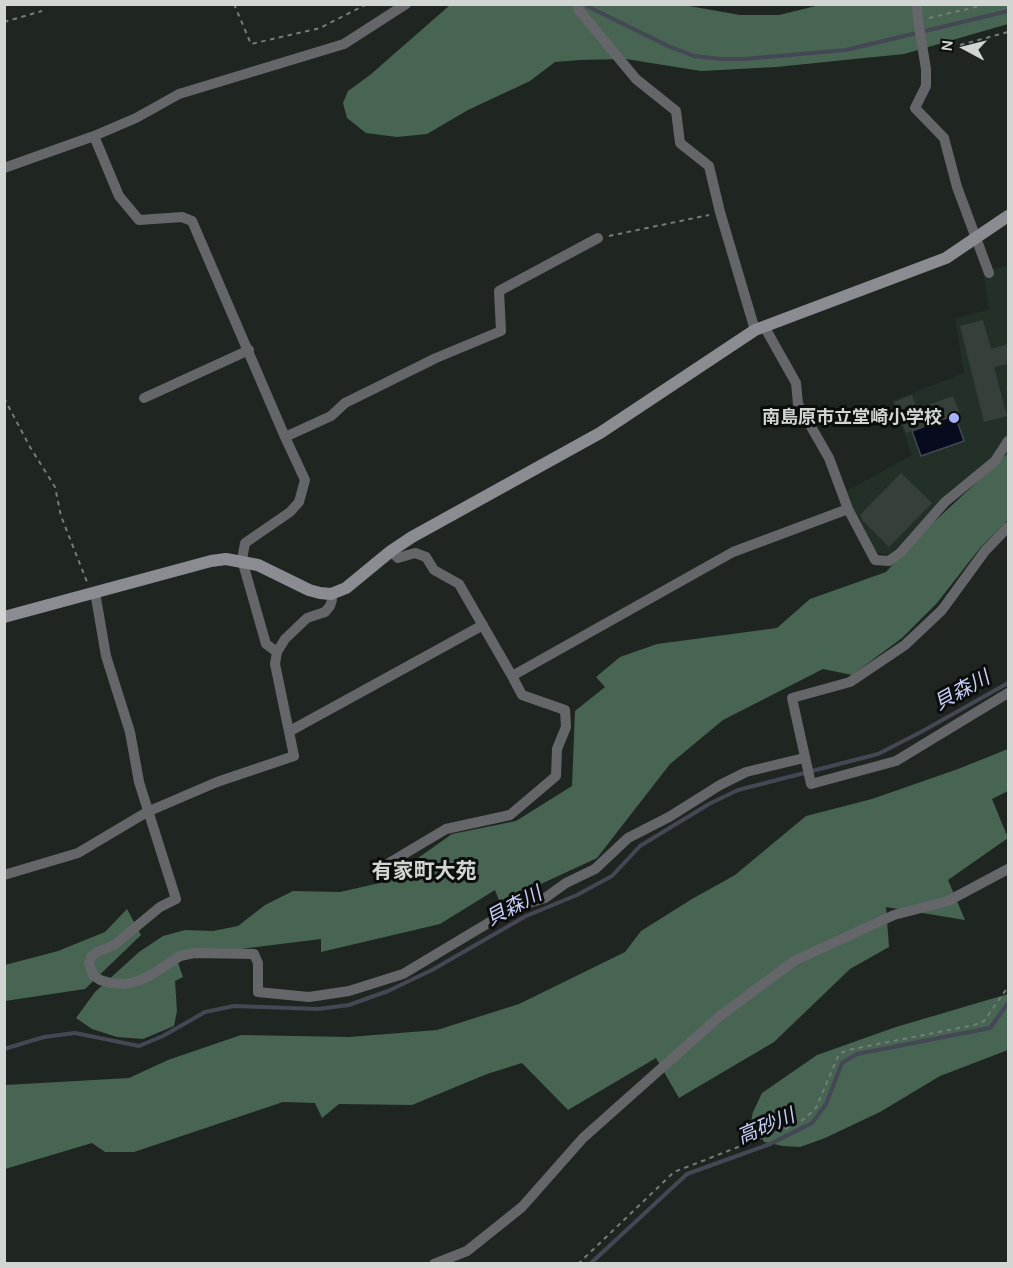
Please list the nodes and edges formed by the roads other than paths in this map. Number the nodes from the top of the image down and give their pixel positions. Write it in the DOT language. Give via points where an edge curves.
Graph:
graph roads {
  1 [pos="406,4"];
  2 [pos="579,4"];
  3 [pos="917,4"];
  4 [pos="94,136"];
  5 [pos="4,168"];
  6 [pos="1008,216"];
  7 [pos="598,238"];
  8 [pos="976,240"];
  9 [pos="989,273"];
  10 [pos="760,328"];
  11 [pos="249,350"];
  12 [pos="144,398"];
  13 [pos="285,437"];
  14 [pos="1008,441"];
  15 [pos="848,509"];
  16 [pos="1008,527"];
  17 [pos="392,551"];
  18 [pos="242,560"];
  19 [pos="93,592"];
  20 [pos="331,594"];
  21 [pos="4,617"];
  22 [pos="483,625"];
  23 [pos="277,652"];
  24 [pos="512,676"];
  25 [pos="1008,693"];
  26 [pos="290,731"];
  27 [pos="805,762"];
  28 [pos="147,812"];
  29 [pos="389,863"];
  30 [pos="1008,869"];
  31 [pos="4,875"];
  32 [pos="434,1263"];
  1 -- 4 [label="street" via="344,44 179,94"];
  2 -- 10 [label="street" via="578,9 636,79 676,111 680,143 709,166 720,212"];
  3 -- 8 [label="street" via="926,86 915,108 944,138"];
  4 -- 5 [label="street"];
  4 -- 11 [label="street" via="119,196 139,220 182,217 192,221"];
  6 -- 8 [label="street"];
  7 -- 13 [label="street" via="499,291 501,331 426,363"];
  8 -- 9 [label="street"];
  8 -- 10 [label="street" via="946,258"];
  10 -- 15 [label="street" via="796,383 798,404 829,458"];
  10 -- 17 [label="street" via="600,433"];
  11 -- 12 [label="street"];
  11 -- 13 [label="street"];
  13 -- 18 [label="street" via="305,480 299,502 245,543"];
  14 -- 15 [label="street" via="995,461 945,502 889,561 875,560"];
  15 -- 24 [label="street" via="733,552"];
  16 -- 27 [label="street" via="985,551 942,610 905,645 850,682 792,698"];
  17 -- 20 [label="street" via="346,588"];
  17 -- 22 [label="street" via="398,558 415,553 426,557 434,570 459,584"];
  18 -- 19 [label="street" via="211,561"];
  18 -- 20 [label="street" via="309,590"];
  18 -- 23 [label="street" via="266,644"];
  19 -- 21 [label="street"];
  19 -- 28 [label="street"];
  20 -- 23 [label="street" via="325,612 307,618"];
  22 -- 24 [label="street"];
  22 -- 26 [label="street"];
  23 -- 26 [label="street" via="274,664"];
  24 -- 29 [label="street" via="522,695 565,710 566,727 557,749 556,776 510,815 446,829"];
  25 -- 27 [label="street" via="896,761 811,783"];
  26 -- 28 [label="street" via="294,756 217,782"];
  27 -- 28 [label="street" via="746,772 720,785 628,838 595,869 545,898 515,907 403,974 349,991 309,997 258,992 258,963 254,954 180,956 151,975 125,984 93,975 91,957 114,945 159,907 176,899"];
  28 -- 31 [label="street" via="78,853"];
  30 -- 32 [label="street" via="948,901 894,915 794,962 720,1016 583,1138 522,1207 467,1251"];
}
